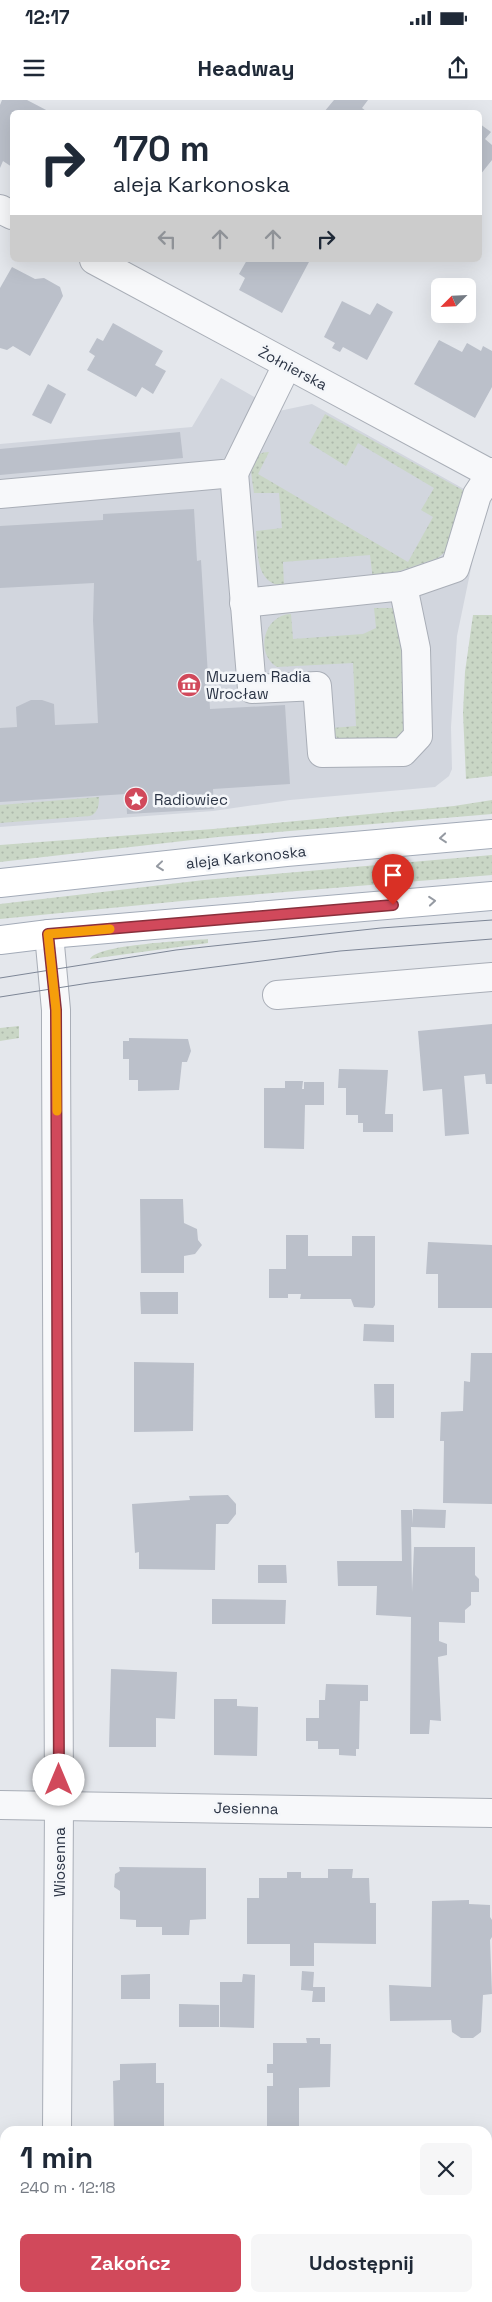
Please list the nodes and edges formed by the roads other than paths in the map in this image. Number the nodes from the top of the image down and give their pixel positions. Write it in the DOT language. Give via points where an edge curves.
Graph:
graph roads {
  1 [pos="98,262"];
  2 [pos="287,366"];
  3 [pos="234,473"];
  4 [pos="491,473"];
  5 [pos="0,494"];
  6 [pos="403,586"];
  7 [pos="244,603"];
  8 [pos="492,834"];
  9 [pos="0,883"];
  10 [pos="492,896"];
  11 [pos="48,934"];
  12 [pos="0,940"];
  13 [pos="492,977"];
  14 [pos="277,995"];
  15 [pos="0,1805"];
  16 [pos="59,1805"];
  17 [pos="492,1813"];
  18 [pos="57,2126"];
  1 -- 2 [label="street, Żołnierska"];
  2 -- 3 [label="street"];
  2 -- 4 [label="street, Żołnierska"];
  3 -- 5 [label="street"];
  3 -- 7 [label="street"];
  4 -- 6 [label="street" via="477,495 455,568"];
  6 -- 7 [label="street"];
  6 -- 7 [label="street" via="416,649 418,736 403,752 322,754 317,686 252,689"];
  8 -- 9 [label="main road, aleja Karkonoska, one-way" via="286,852"];
  11 -- 10 [label="main road, one-way"];
  11 -- 12 [label="main road"];
  11 -- 16 [label="street, Wiosenna" via="56,1019"];
  13 -- 14 [label="street"];
  15 -- 16 [label="street, Jesienna"];
  16 -- 17 [label="street, Jesienna"];
  16 -- 18 [label="street, Wiosenna"];
}
